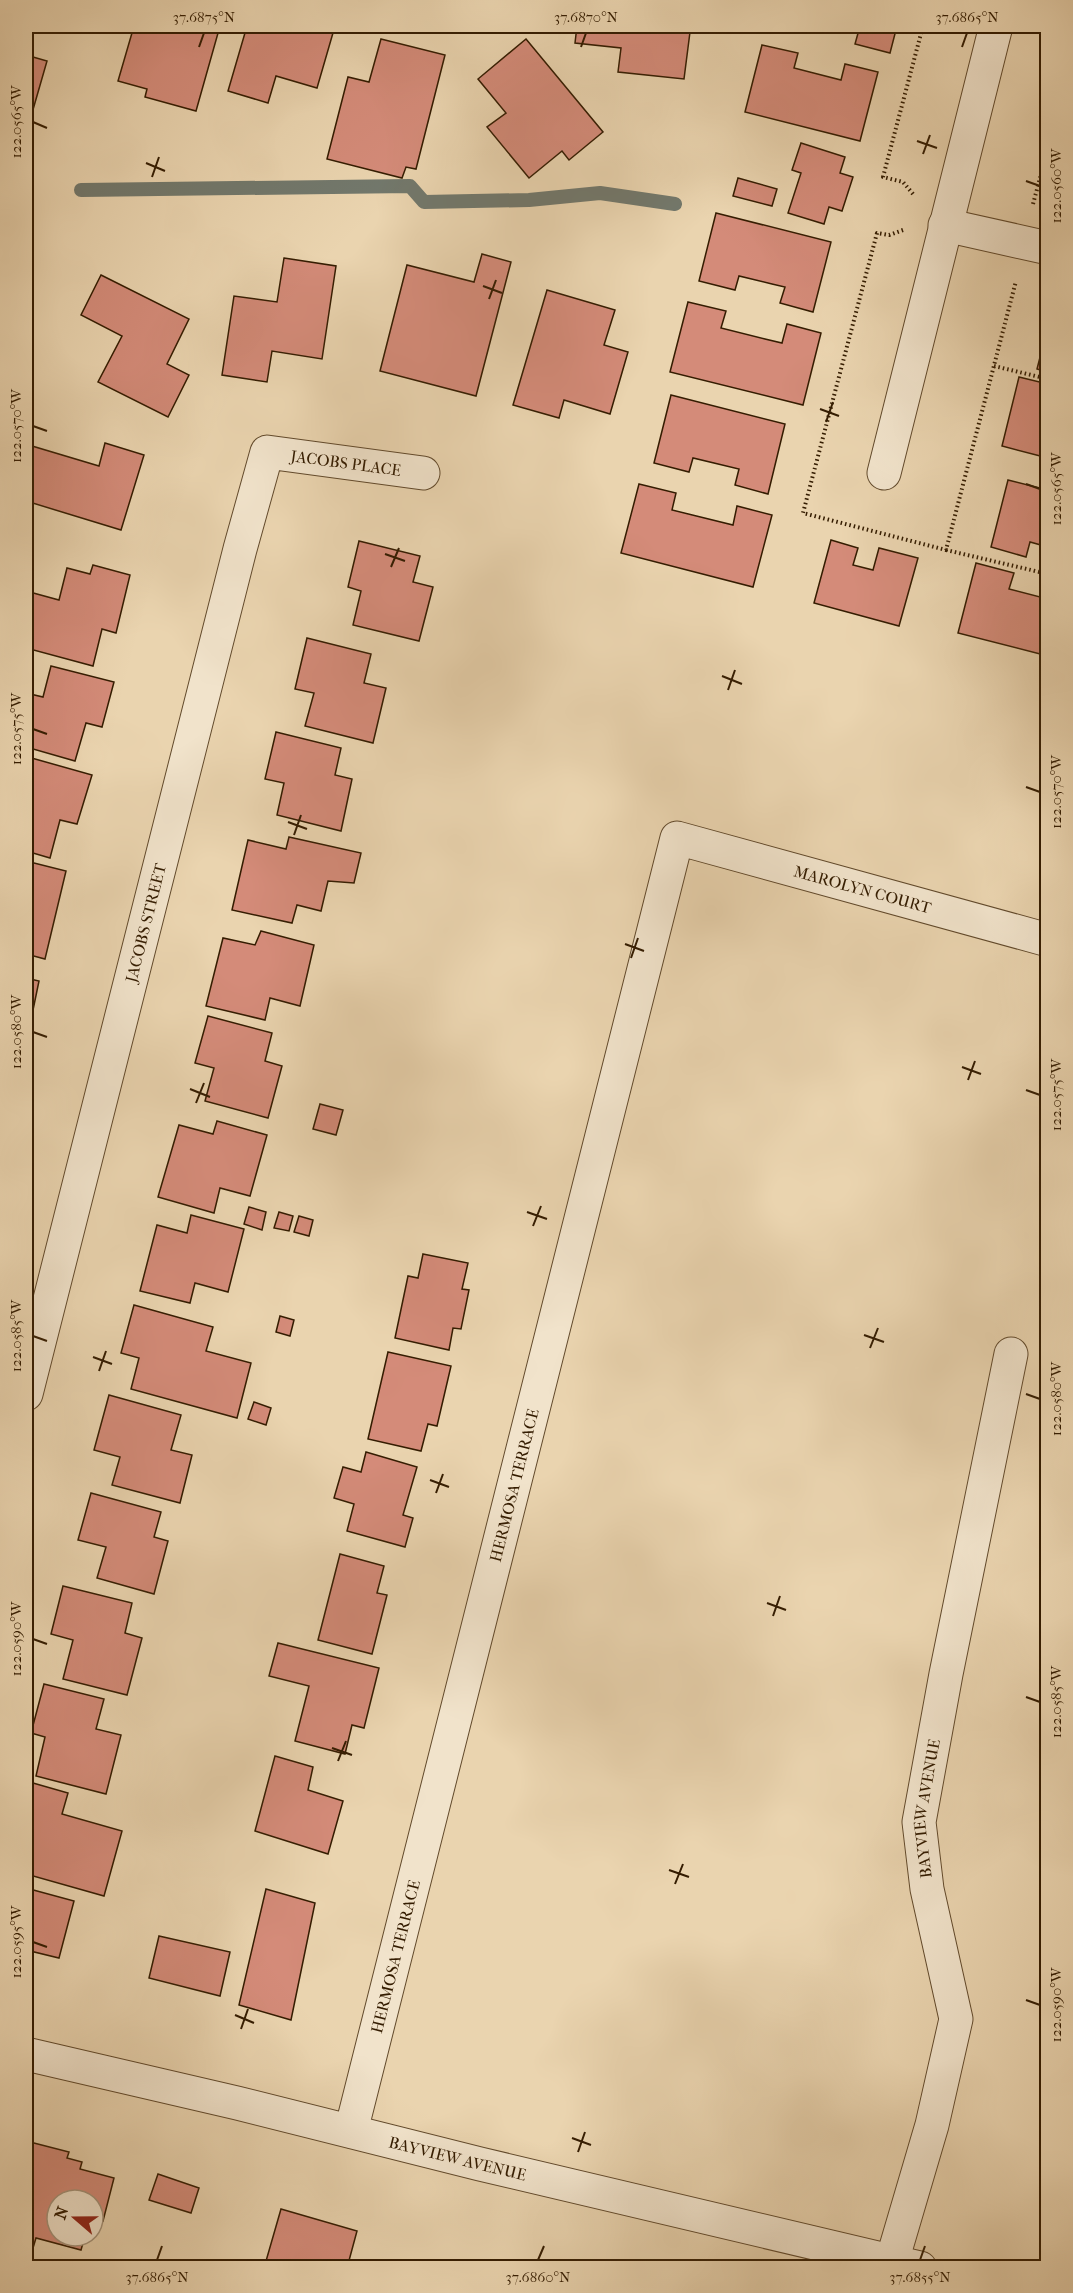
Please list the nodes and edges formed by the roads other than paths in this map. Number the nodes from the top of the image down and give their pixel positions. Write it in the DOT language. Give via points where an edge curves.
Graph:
graph roads {
  1 [pos="996,26"];
  2 [pos="945,225"];
  3 [pos="1047,248"];
  4 [pos="267,452"];
  5 [pos="423,473"];
  6 [pos="884,473"];
  7 [pos="678,838"];
  8 [pos="1047,940"];
  9 [pos="1011,1354"];
  10 [pos="26,1394"];
  11 [pos="26,2054"];
  12 [pos="351,2131"];
  13 [pos="906,2264"];
  1 -- 2 [label="street"];
  2 -- 3 [label="street"];
  2 -- 6 [label="street"];
  4 -- 5 [label="street, JACOBS PLACE"];
  4 -- 10 [label="street, JACOBS STREET"];
  7 -- 8 [label="street, MAROLYN COURT"];
  7 -- 12 [label="street, HERMOSA TERRACE"];
  9 -- 13 [label="street, BAYVIEW AVENUE" via="919,1822 927,1889 956,2019"];
  11 -- 12 [label="street, BAYVIEW AVENUE"];
  12 -- 13 [label="street, BAYVIEW AVENUE"];
}
